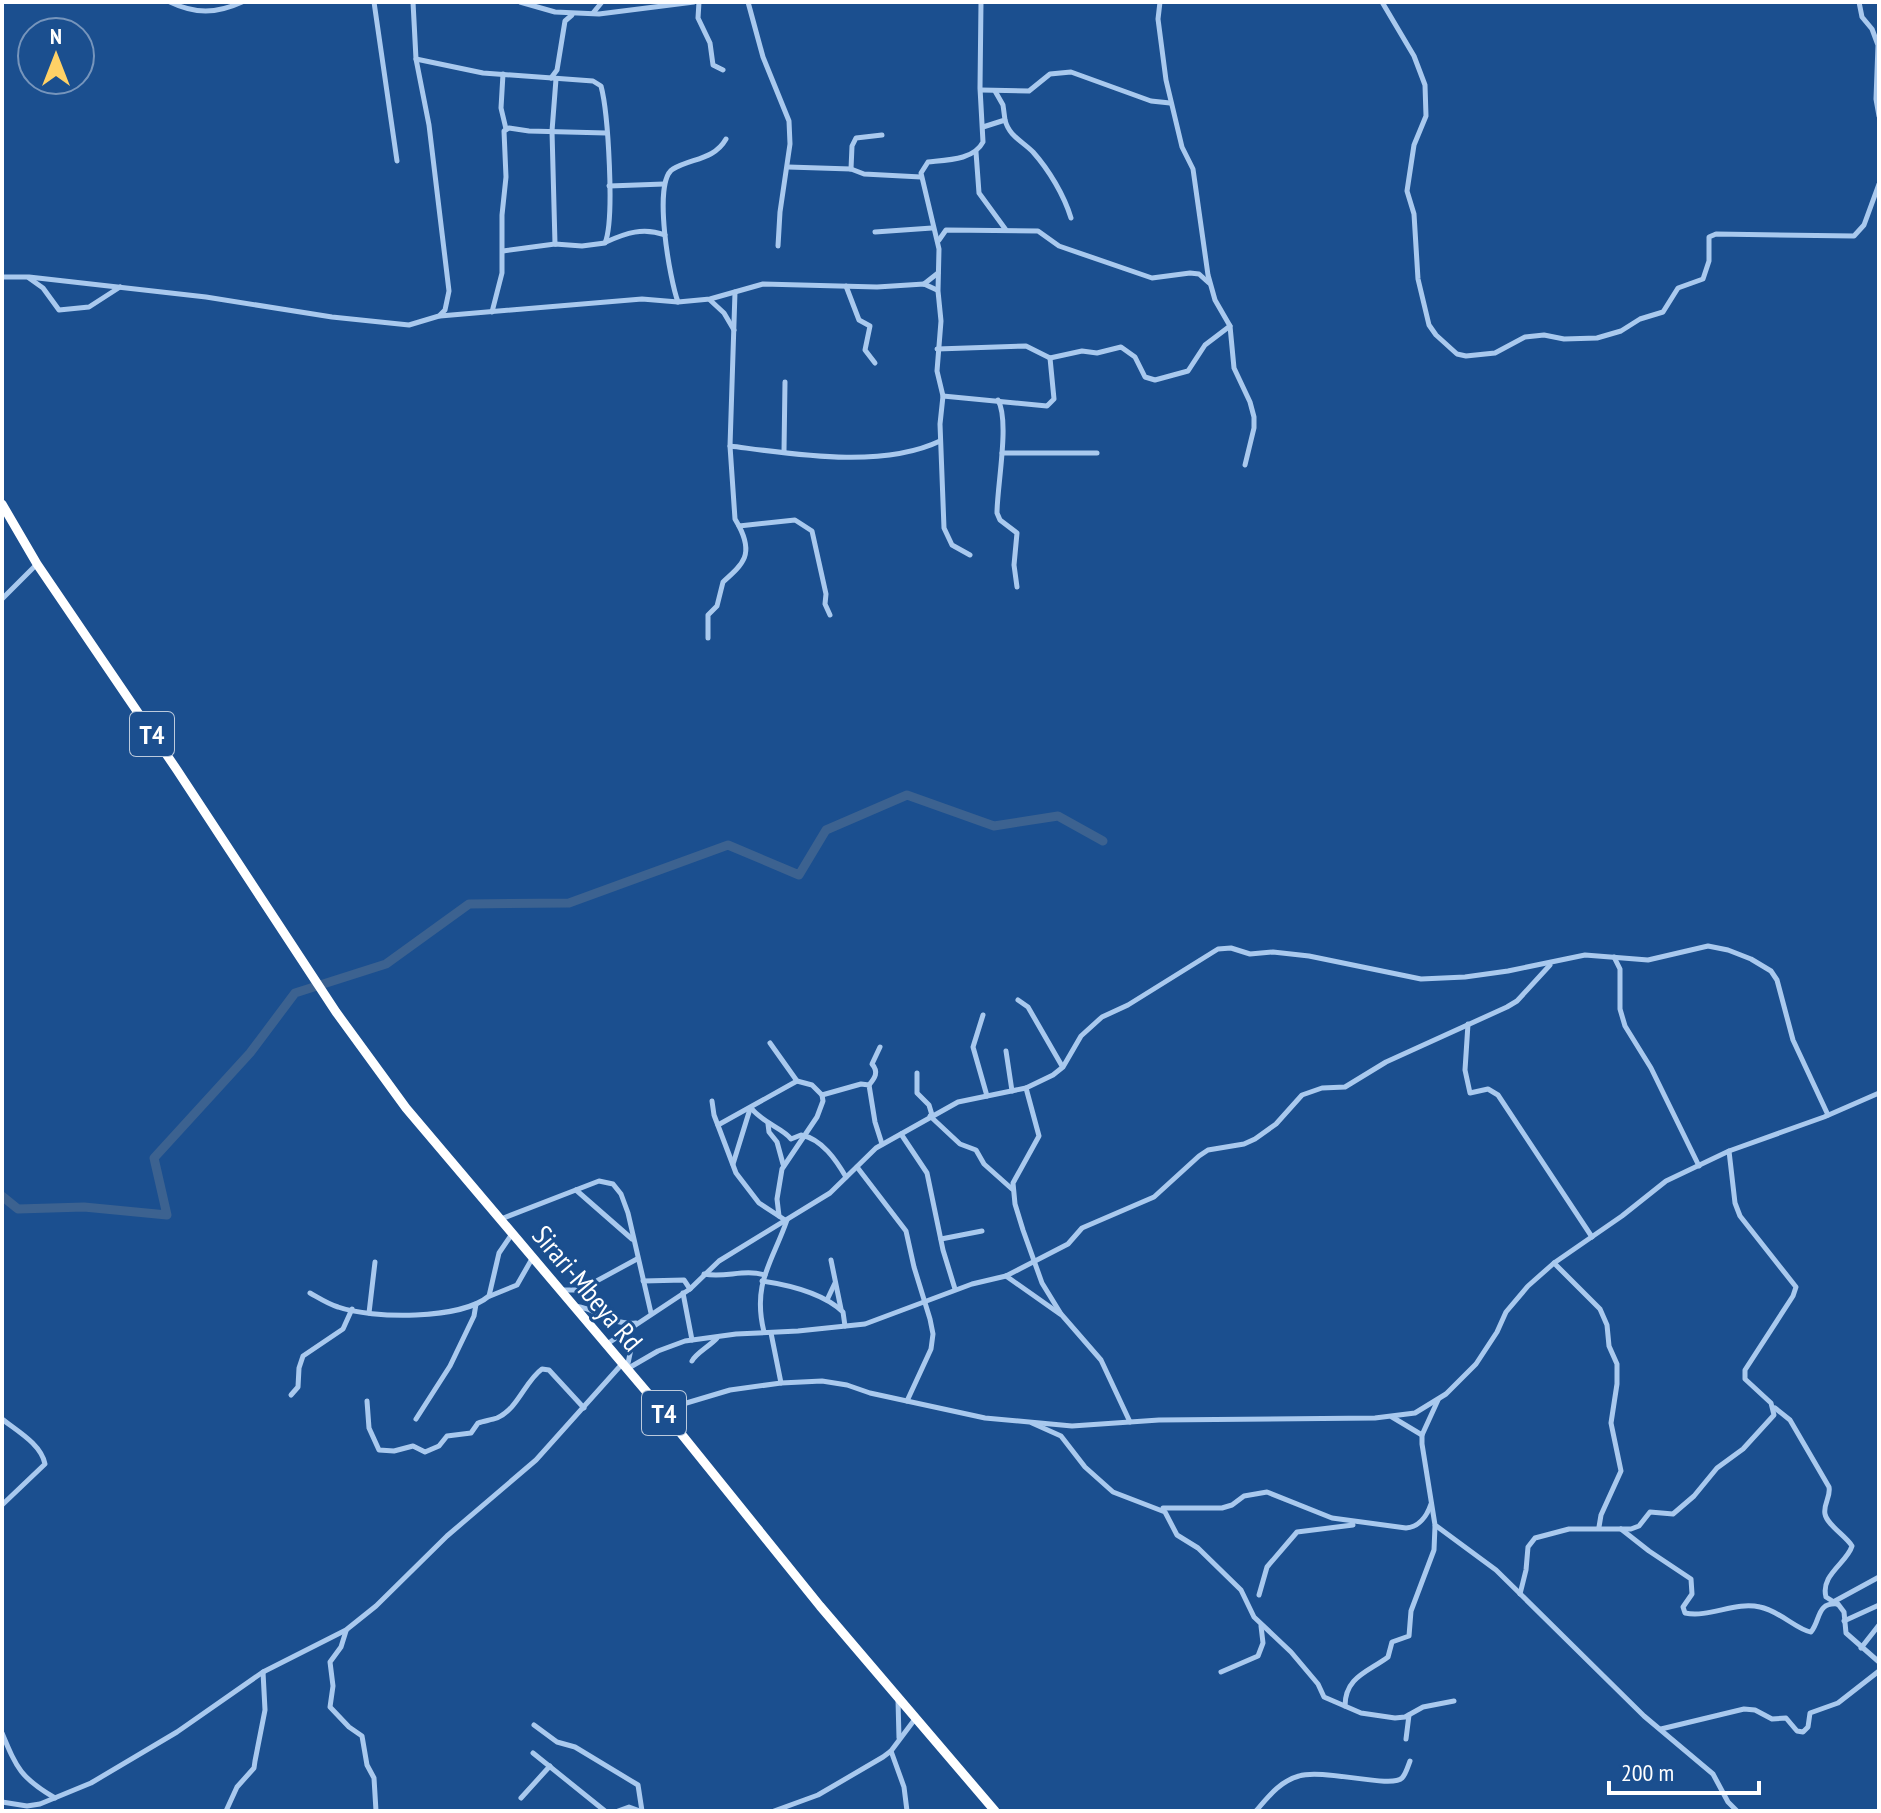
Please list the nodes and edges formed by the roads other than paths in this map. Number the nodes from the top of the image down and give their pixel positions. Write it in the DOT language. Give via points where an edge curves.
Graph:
graph roads {
  1 [pos="170,2"];
  2 [pos="242,2"];
  3 [pos="374,2"];
  4 [pos="413,2"];
  5 [pos="520,2"];
  6 [pos="602,2"];
  7 [pos="696,2"];
  8 [pos="748,2"];
  9 [pos="981,2"];
  10 [pos="1160,2"];
  11 [pos="1382,2"];
  12 [pos="1859,2"];
  13 [pos="555,12"];
  14 [pos="576,13"];
  15 [pos="592,13"];
  16 [pos="565,21"];
  17 [pos="416,59"];
  18 [pos="557,70"];
  19 [pos="723,70"];
  20 [pos="503,74"];
  21 [pos="553,79"];
  22 [pos="566,80"];
  23 [pos="981,90"];
  24 [pos="994,90"];
  25 [pos="1171,103"];
  26 [pos="1879,116"];
  27 [pos="1005,120"];
  28 [pos="983,127"];
  29 [pos="506,129"];
  30 [pos="552,131"];
  31 [pos="606,133"];
  32 [pos="882,135"];
  33 [pos="726,139"];
  34 [pos="976,152"];
  35 [pos="397,161"];
  36 [pos="788,167"];
  37 [pos="851,169"];
  38 [pos="921,177"];
  39 [pos="664,184"];
  40 [pos="1879,184"];
  41 [pos="609,186"];
  42 [pos="1071,218"];
  43 [pos="932,228"];
  44 [pos="1007,230"];
  45 [pos="875,232"];
  46 [pos="665,235"];
  47 [pos="938,242"];
  48 [pos="605,243"];
  49 [pos="555,244"];
  50 [pos="778,246"];
  51 [pos="503,251"];
  52 [pos="938,273"];
  53 [pos="3,277"];
  54 [pos="29,277"];
  55 [pos="1210,283"];
  56 [pos="924,284"];
  57 [pos="846,286"];
  58 [pos="120,287"];
  59 [pos="938,291"];
  60 [pos="735,292"];
  61 [pos="710,299"];
  62 [pos="678,302"];
  63 [pos="492,312"];
  64 [pos="439,316"];
  65 [pos="1230,326"];
  66 [pos="734,330"];
  67 [pos="937,349"];
  68 [pos="1050,358"];
  69 [pos="875,363"];
  70 [pos="785,382"];
  71 [pos="943,396"];
  72 [pos="998,400"];
  73 [pos="940,441"];
  74 [pos="730,446"];
  75 [pos="784,451"];
  76 [pos="1002,453"];
  77 [pos="1097,453"];
  78 [pos="1245,465"];
  79 [pos="2,504"];
  80 [pos="739,526"];
  81 [pos="970,555"];
  82 [pos="37,564"];
  83 [pos="1017,587"];
  84 [pos="2,599"];
  85 [pos="830,615"];
  86 [pos="708,638"];
  87 [pos="1614,956"];
  88 [pos="1550,964"];
  89 [pos="1018,1000"];
  90 [pos="983,1015"];
  91 [pos="1468,1024"];
  92 [pos="770,1043"];
  93 [pos="880,1047"];
  94 [pos="1006,1051"];
  95 [pos="1063,1067"];
  96 [pos="917,1073"];
  97 [pos="797,1081"];
  98 [pos="869,1085"];
  99 [pos="1026,1088"];
  100 [pos="1012,1091"];
  101 [pos="1879,1093"];
  102 [pos="822,1095"];
  103 [pos="987,1096"];
  104 [pos="712,1101"];
  105 [pos="751,1108"];
  106 [pos="1828,1115"];
  107 [pos="931,1116"];
  108 [pos="768,1124"];
  109 [pos="718,1125"];
  110 [pos="901,1134"];
  111 [pos="805,1135"];
  112 [pos="882,1144"];
  113 [pos="1729,1151"];
  114 [pos="732,1165"];
  115 [pos="784,1165"];
  116 [pos="1699,1166"];
  117 [pos="857,1167"];
  118 [pos="846,1177"];
  119 [pos="575,1190"];
  120 [pos="1013,1190"];
  121 [pos="784,1219"];
  122 [pos="499,1220"];
  123 [pos="982,1231"];
  124 [pos="513,1233"];
  125 [pos="1592,1237"];
  126 [pos="632,1239"];
  127 [pos="941,1239"];
  128 [pos="533,1257"];
  129 [pos="637,1259"];
  130 [pos="831,1260"];
  131 [pos="375,1262"];
  132 [pos="1034,1262"];
  133 [pos="1554,1263"];
  134 [pos="704,1274"];
  135 [pos="1006,1276"];
  136 [pos="764,1278"];
  137 [pos="643,1281"];
  138 [pos="835,1283"];
  139 [pos="690,1289"];
  140 [pos="562,1290"];
  141 [pos="955,1290"];
  142 [pos="310,1293"];
  143 [pos="683,1293"];
  144 [pos="489,1296"];
  145 [pos="827,1300"];
  146 [pos="925,1303"];
  147 [pos="476,1304"];
  148 [pos="574,1306"];
  149 [pos="352,1309"];
  150 [pos="841,1310"];
  151 [pos="369,1313"];
  152 [pos="651,1313"];
  153 [pos="1061,1314"];
  154 [pos="637,1323"];
  155 [pos="845,1326"];
  156 [pos="629,1329"];
  157 [pos="768,1332"];
  158 [pos="719,1337"];
  159 [pos="692,1340"];
  160 [pos="606,1344"];
  161 [pos="692,1361"];
  162 [pos="625,1367"];
  163 [pos="781,1383"];
  164 [pos="291,1395"];
  165 [pos="1438,1399"];
  166 [pos="367,1401"];
  167 [pos="907,1401"];
  168 [pos="1773,1407"];
  169 [pos="584,1408"];
  170 [pos="662,1410"];
  171 [pos="1390,1417"];
  172 [pos="2,1419"];
  173 [pos="416,1419"];
  174 [pos="1027,1421"];
  175 [pos="1131,1422"];
  176 [pos="1422,1435"];
  177 [pos="1431,1503"];
  178 [pos="2,1505"];
  179 [pos="1160,1508"];
  180 [pos="1358,1523"];
  181 [pos="1435,1525"];
  182 [pos="1599,1527"];
  183 [pos="1621,1529"];
  184 [pos="1879,1577"];
  185 [pos="1520,1594"];
  186 [pos="1259,1595"];
  187 [pos="1836,1603"];
  188 [pos="1879,1605"];
  189 [pos="1844,1621"];
  190 [pos="1261,1625"];
  191 [pos="1879,1625"];
  192 [pos="346,1630"];
  193 [pos="1861,1648"];
  194 [pos="1879,1662"];
  195 [pos="1879,1671"];
  196 [pos="263,1672"];
  197 [pos="1221,1672"];
  198 [pos="898,1697"];
  199 [pos="1454,1701"];
  200 [pos="1345,1706"];
  201 [pos="1409,1714"];
  202 [pos="915,1719"];
  203 [pos="534,1725"];
  204 [pos="1661,1729"];
  205 [pos="2,1733"];
  206 [pos="899,1739"];
  207 [pos="1406,1739"];
  208 [pos="891,1751"];
  209 [pos="533,1753"];
  210 [pos="1410,1761"];
  211 [pos="550,1766"];
  212 [pos="56,1798"];
  213 [pos="521,1798"];
  214 [pos="2,1802"];
  215 [pos="24,1808"];
  216 [pos="226,1811"];
  217 [pos="376,1811"];
  218 [pos="605,1811"];
  219 [pos="618,1811"];
  220 [pos="641,1811"];
  221 [pos="774,1811"];
  222 [pos="907,1811"];
  223 [pos="995,1811"];
  224 [pos="1256,1811"];
  225 [pos="1737,1811"];
  1 -- 2 [label="street" via="199,12"];
  3 -- 35 [label="street"];
  4 -- 17 [label="street"];
  5 -- 13 [label="street"];
  6 -- 15 [label="street"];
  7 -- 15 [label="street"];
  7 -- 19 [label="street" via="713,65"];
  8 -- 36 [label="street" via="763,57 788,116"];
  9 -- 23 [label="street"];
  10 -- 25 [label="street"];
  11 -- 40 [label="street" via="1425,85 1426,116 1407,185 1418,279 1431,329 1457,354 1495,353 1525,337 1587,339 1621,331 1663,312 1678,288 1703,279 1712,235 1854,236 1864,225"];
  12 -- 26 [label="street" via="1878,45"];
  13 -- 14 [label="street"];
  13 -- 16 [label="street"];
  14 -- 15 [label="street"];
  14 -- 16 [label="street"];
  16 -- 18 [label="street"];
  17 -- 20 [label="street"];
  17 -- 64 [label="street" via="449,291"];
  18 -- 21 [label="street"];
  18 -- 22 [label="street"];
  20 -- 21 [label="street"];
  20 -- 29 [label="street"];
  21 -- 22 [label="street"];
  21 -- 30 [label="street"];
  22 -- 31 [label="street" via="601,86"];
  23 -- 24 [label="street"];
  23 -- 28 [label="street"];
  24 -- 25 [label="street" via="1029,91 1050,74 1071,72 1151,101"];
  24 -- 27 [label="street"];
  25 -- 55 [label="street" via="1193,169"];
  27 -- 28 [label="street"];
  27 -- 42 [label="street" via="1007,129 1050,174"];
  28 -- 34 [label="street" via="983,142"];
  29 -- 30 [label="street"];
  29 -- 51 [label="street"];
  30 -- 31 [label="street"];
  30 -- 49 [label="street"];
  31 -- 41 [label="street"];
  32 -- 37 [label="street" via="856,138"];
  33 -- 39 [label="street" via="705,158 672,169"];
  34 -- 38 [label="street" via="928,162"];
  34 -- 44 [label="street" via="979,193"];
  36 -- 37 [label="street"];
  36 -- 50 [label="street"];
  37 -- 38 [label="street"];
  38 -- 43 [label="street"];
  39 -- 41 [label="street"];
  39 -- 46 [label="street"];
  41 -- 48 [label="street"];
  43 -- 45 [label="street"];
  43 -- 47 [label="street"];
  44 -- 47 [label="street" via="946,230"];
  44 -- 55 [label="street" via="1038,231 1059,246 1152,278 1190,273"];
  46 -- 48 [label="street" via="635,231"];
  46 -- 62 [label="street"];
  47 -- 52 [label="street"];
  48 -- 49 [label="street"];
  49 -- 51 [label="street"];
  51 -- 63 [label="street"];
  52 -- 56 [label="street"];
  52 -- 59 [label="street"];
  53 -- 54 [label="street"];
  54 -- 58 [label="street"];
  54 -- 58 [label="street" via="59,310 89,307"];
  55 -- 65 [label="street"];
  56 -- 57 [label="street"];
  56 -- 59 [label="street"];
  57 -- 60 [label="street" via="763,284"];
  57 -- 69 [label="street" via="859,320 870,326 865,350"];
  58 -- 64 [label="street" via="397,324"];
  59 -- 67 [label="street"];
  60 -- 61 [label="street"];
  60 -- 66 [label="street"];
  61 -- 62 [label="street"];
  61 -- 66 [label="street"];
  62 -- 63 [label="street" via="642,299"];
  63 -- 64 [label="street"];
  65 -- 68 [label="street" via="1205,345 1188,371 1155,380 1145,377 1135,357 1121,347"];
  65 -- 78 [label="street" via="1234,368 1254,417"];
  66 -- 74 [label="street"];
  67 -- 68 [label="street" via="1026,346"];
  67 -- 71 [label="street"];
  68 -- 72 [label="street" via="1052,404"];
  70 -- 75 [label="street"];
  71 -- 72 [label="street"];
  71 -- 73 [label="street"];
  72 -- 76 [label="street"];
  73 -- 75 [label="street" via="925,449 884,455"];
  73 -- 81 [label="street" via="944,528 952,545"];
  74 -- 75 [label="street"];
  74 -- 80 [label="street"];
  76 -- 77 [label="street"];
  76 -- 83 [label="street" via="997,513 1017,533"];
  79 -- 82 [label="highway, T4"];
  80 -- 85 [label="street" via="795,520 812,531"];
  80 -- 86 [label="street" via="746,556 723,582 717,606 708,615"];
  82 -- 84 [label="street"];
  82 -- 122 [label="highway, Sirari-Mbeya Rd / T4" via="336,1012 406,1108"];
  87 -- 88 [label="street" via="1585,955"];
  87 -- 106 [label="street" via="1648,960 1708,946 1765,966 1777,980 1793,1040"];
  87 -- 116 [label="street" via="1625,1026"];
  88 -- 91 [label="street" via="1517,1001"];
  88 -- 95 [label="street" via="1421,979 1309,956 1218,949 1102,1017 1076,1043"];
  89 -- 95 [label="street" via="1028,1007"];
  90 -- 103 [label="street" via="973,1047"];
  91 -- 125 [label="street" via="1465,1070 1470,1093 1488,1089 1498,1095"];
  91 -- 132 [label="street" via="1366,1072 1353,1084 1302,1095 1255,1139 1208,1150 1154,1197 1082,1228 1068,1244"];
  92 -- 97 [label="street"];
  93 -- 98 [label="street" via="872,1064 876,1076"];
  94 -- 100 [label="street"];
  95 -- 99 [label="street"];
  96 -- 107 [label="street" via="917,1093 929,1105"];
  97 -- 102 [label="street"];
  97 -- 105 [label="street"];
  98 -- 102 [label="street"];
  98 -- 112 [label="street"];
  99 -- 100 [label="street"];
  99 -- 120 [label="street" via="1039,1136"];
  100 -- 103 [label="street"];
  101 -- 106 [label="street"];
  102 -- 111 [label="street" via="817,1117"];
  103 -- 107 [label="street" via="958,1102"];
  104 -- 109 [label="street"];
  105 -- 108 [label="street"];
  105 -- 109 [label="street"];
  105 -- 114 [label="street"];
  106 -- 113 [label="street"];
  107 -- 110 [label="street"];
  107 -- 120 [label="street" via="960,1144 976,1150"];
  108 -- 111 [label="street" via="791,1139"];
  108 -- 115 [label="street"];
  109 -- 114 [label="street"];
  110 -- 112 [label="street"];
  110 -- 127 [label="street" via="927,1173"];
  111 -- 115 [label="street"];
  111 -- 118 [label="street"];
  112 -- 117 [label="street"];
  113 -- 116 [label="street"];
  113 -- 168 [label="street" via="1740,1216 1796,1287 1745,1370 1748,1383"];
  114 -- 121 [label="street" via="759,1203"];
  115 -- 121 [label="street" via="777,1192"];
  116 -- 125 [label="street" via="1666,1181"];
  117 -- 118 [label="street"];
  117 -- 146 [label="street" via="906,1231"];
  118 -- 121 [label="street" via="830,1193"];
  119 -- 122 [label="street"];
  119 -- 126 [label="street"];
  119 -- 126 [label="street" via="599,1181 613,1184 628,1213"];
  120 -- 132 [label="street"];
  121 -- 134 [label="street"];
  121 -- 136 [label="street"];
  122 -- 124 [label="highway, Sirari-Mbeya Rd / T4"];
  123 -- 127 [label="street"];
  124 -- 128 [label="highway, Sirari-Mbeya Rd / T4"];
  124 -- 144 [label="street" via="499,1253"];
  125 -- 133 [label="street"];
  126 -- 129 [label="street"];
  127 -- 141 [label="street"];
  128 -- 140 [label="highway, Sirari-Mbeya Rd / T4"];
  128 -- 144 [label="street" via="517,1285"];
  129 -- 137 [label="street"];
  129 -- 140 [label="street" via="580,1290"];
  130 -- 138 [label="street"];
  131 -- 151 [label="street"];
  132 -- 135 [label="street"];
  132 -- 153 [label="street"];
  133 -- 165 [label="street" via="1519,1295 1476,1364"];
  133 -- 182 [label="street" via="1600,1309 1617,1364 1611,1423 1621,1471"];
  134 -- 136 [label="street" via="750,1271"];
  134 -- 139 [label="street"];
  135 -- 141 [label="street"];
  135 -- 153 [label="street"];
  136 -- 145 [label="street"];
  136 -- 157 [label="street" via="759,1295"];
  137 -- 139 [label="street" via="682,1280"];
  137 -- 152 [label="street"];
  138 -- 145 [label="street"];
  138 -- 150 [label="street"];
  139 -- 143 [label="street"];
  140 -- 148 [label="highway, Sirari-Mbeya Rd / T4"];
  141 -- 146 [label="street"];
  142 -- 149 [label="street"];
  143 -- 152 [label="street"];
  143 -- 159 [label="street"];
  144 -- 147 [label="street"];
  145 -- 150 [label="street"];
  146 -- 155 [label="street"];
  146 -- 167 [label="street" via="932,1344"];
  147 -- 151 [label="street" via="420,1315"];
  147 -- 173 [label="street" via="450,1366"];
  148 -- 154 [label="street" via="591,1308 620,1324"];
  148 -- 160 [label="highway, Sirari-Mbeya Rd / T4"];
  149 -- 151 [label="street"];
  149 -- 164 [label="street" via="343,1329 303,1356 298,1387"];
  150 -- 155 [label="street"];
  152 -- 154 [label="street"];
  153 -- 175 [label="street" via="1101,1360"];
  154 -- 156 [label="street"];
  155 -- 157 [label="street"];
  156 -- 160 [label="street"];
  156 -- 162 [label="street" via="631,1349"];
  157 -- 158 [label="street"];
  157 -- 163 [label="street"];
  158 -- 159 [label="street"];
  158 -- 161 [label="street"];
  159 -- 162 [label="street"];
  160 -- 162 [label="highway, Sirari-Mbeya Rd / T4"];
  162 -- 169 [label="street"];
  162 -- 170 [label="highway, Sirari-Mbeya Rd / T4"];
  163 -- 167 [label="street" via="822,1381"];
  163 -- 170 [label="street" via="730,1390"];
  165 -- 171 [label="street" via="1415,1413"];
  165 -- 176 [label="street"];
  166 -- 169 [label="street" via="373,1437 385,1451 413,1446 425,1452 447,1436 471,1433 478,1423 507,1410 542,1369 549,1370"];
  167 -- 174 [label="street"];
  168 -- 183 [label="street" via="1774,1415 1763,1429 1677,1512 1650,1512 1639,1526"];
  168 -- 187 [label="street" via="1790,1420 1829,1487 1826,1517 1852,1544 1825,1589 1825,1596"];
  169 -- 192 [label="street" via="536,1460"];
  170 -- 198 [label="highway, Sirari-Mbeya Rd / T4"];
  171 -- 175 [label="street"];
  171 -- 176 [label="street"];
  172 -- 178 [label="street" via="36,1446 45,1464"];
  174 -- 175 [label="street" via="1072,1426"];
  174 -- 179 [label="street" via="1061,1436 1113,1492"];
  176 -- 177 [label="street"];
  177 -- 180 [label="street" via="1426,1516 1411,1528"];
  177 -- 181 [label="street"];
  179 -- 180 [label="street" via="1222,1508 1267,1492"];
  179 -- 190 [label="street" via="1177,1535 1241,1590"];
  180 -- 186 [label="street" via="1297,1532 1267,1567"];
  181 -- 185 [label="street"];
  181 -- 200 [label="street" via="1434,1550 1411,1611 1409,1636 1392,1642 1388,1657 1356,1678"];
  182 -- 183 [label="street"];
  182 -- 185 [label="street" via="1569,1529 1530,1542"];
  183 -- 187 [label="street" via="1689,1576 1693,1588 1685,1613 1759,1606 1811,1632 1820,1610"];
  184 -- 187 [label="street"];
  185 -- 204 [label="street"];
  187 -- 189 [label="street"];
  188 -- 189 [label="street"];
  189 -- 193 [label="street" via="1846,1633"];
  190 -- 197 [label="street" via="1258,1656"];
  190 -- 200 [label="street" via="1301,1664 1322,1695"];
  191 -- 193 [label="street"];
  192 -- 196 [label="street"];
  192 -- 217 [label="street" via="330,1662 330,1707 362,1736 374,1778"];
  193 -- 194 [label="street"];
  195 -- 204 [label="street" via="1838,1703 1810,1713 1803,1732 1786,1718 1772,1719 1749,1709"];
  196 -- 212 [label="street" via="177,1732"];
  196 -- 216 [label="street" via="265,1710 254,1768"];
  198 -- 202 [label="highway, Sirari-Mbeya Rd / T4"];
  198 -- 206 [label="street"];
  199 -- 201 [label="street"];
  200 -- 201 [label="street" via="1395,1718"];
  201 -- 207 [label="street"];
  202 -- 206 [label="street"];
  202 -- 223 [label="highway, Sirari-Mbeya Rd / T4"];
  203 -- 220 [label="street" via="638,1785"];
  204 -- 225 [label="street" via="1713,1774"];
  205 -- 212 [label="street" via="27,1781"];
  206 -- 208 [label="street"];
  208 -- 221 [label="street" via="818,1795"];
  208 -- 222 [label="street"];
  209 -- 211 [label="street"];
  210 -- 224 [label="street" via="1395,1782 1330,1773 1298,1776 1276,1789"];
  211 -- 213 [label="street"];
  211 -- 218 [label="street"];
  212 -- 215 [label="street"];
  214 -- 215 [label="street"];
  219 -- 220 [label="street"];
}
